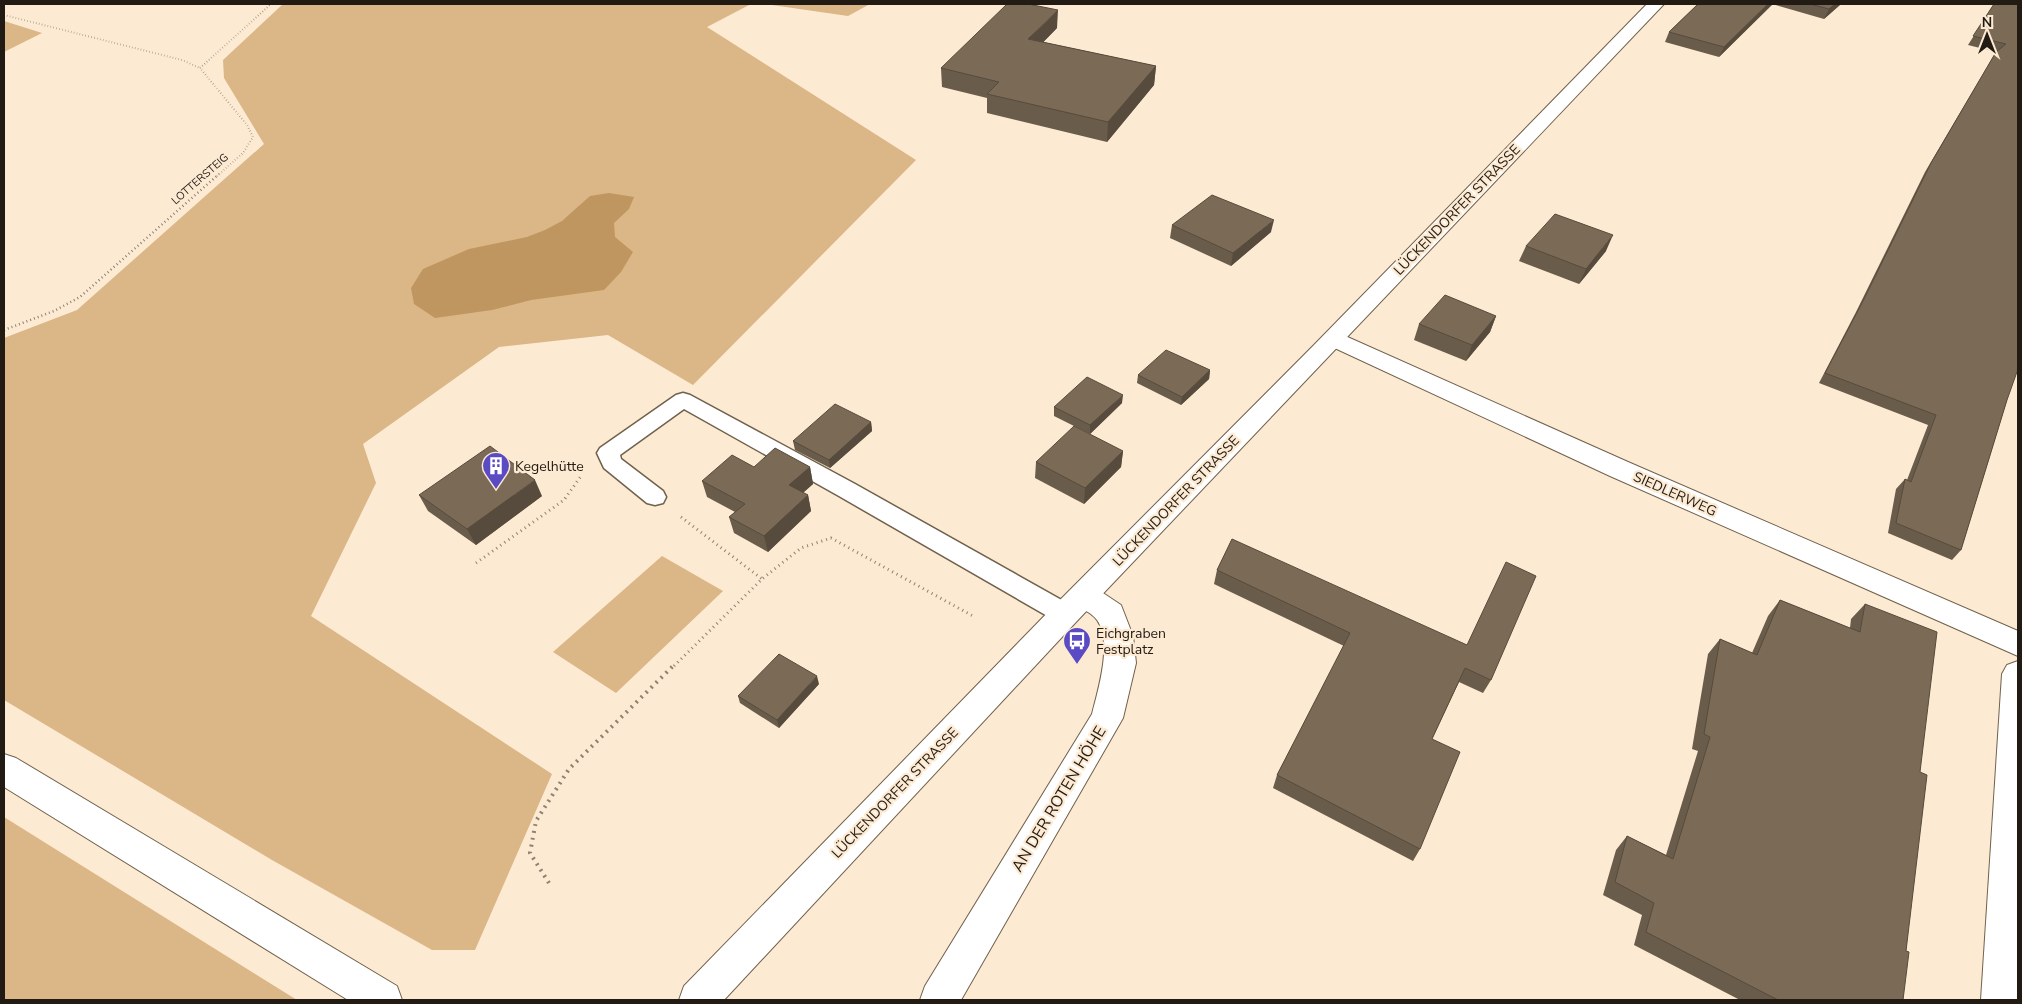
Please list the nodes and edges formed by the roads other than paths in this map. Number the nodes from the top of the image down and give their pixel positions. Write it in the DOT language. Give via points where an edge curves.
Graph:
graph roads {
  1 [pos="1656,4"];
  2 [pos="1334,339"];
  3 [pos="655,497"];
  4 [pos="1075,605"];
  5 [pos="2018,644"];
  6 [pos="2018,674"];
  7 [pos="4,769"];
  8 [pos="383,1000"];
  9 [pos="698,1000"];
  10 [pos="939,1000"];
  11 [pos="2000,1000"];
  1 -- 2 [label="main road, LÜCKENDORFER STRASSE"];
  2 -- 4 [label="main road, LÜCKENDORFER STRASSE"];
  2 -- 5 [label="main road, SIEDLERWEG" via="1619,469"];
  3 -- 4 [label="lane" via="612,463 608,453 683,400 847,490"];
  4 -- 9 [label="main road, LÜCKENDORFER STRASSE"];
  4 -- 10 [label="main road, AN DER ROTEN HÖHE" via="1110,613 1118,636 1120,662 1107,718"];
  6 -- 11 [label="main road"];
  7 -- 8 [label="main road"];
}
